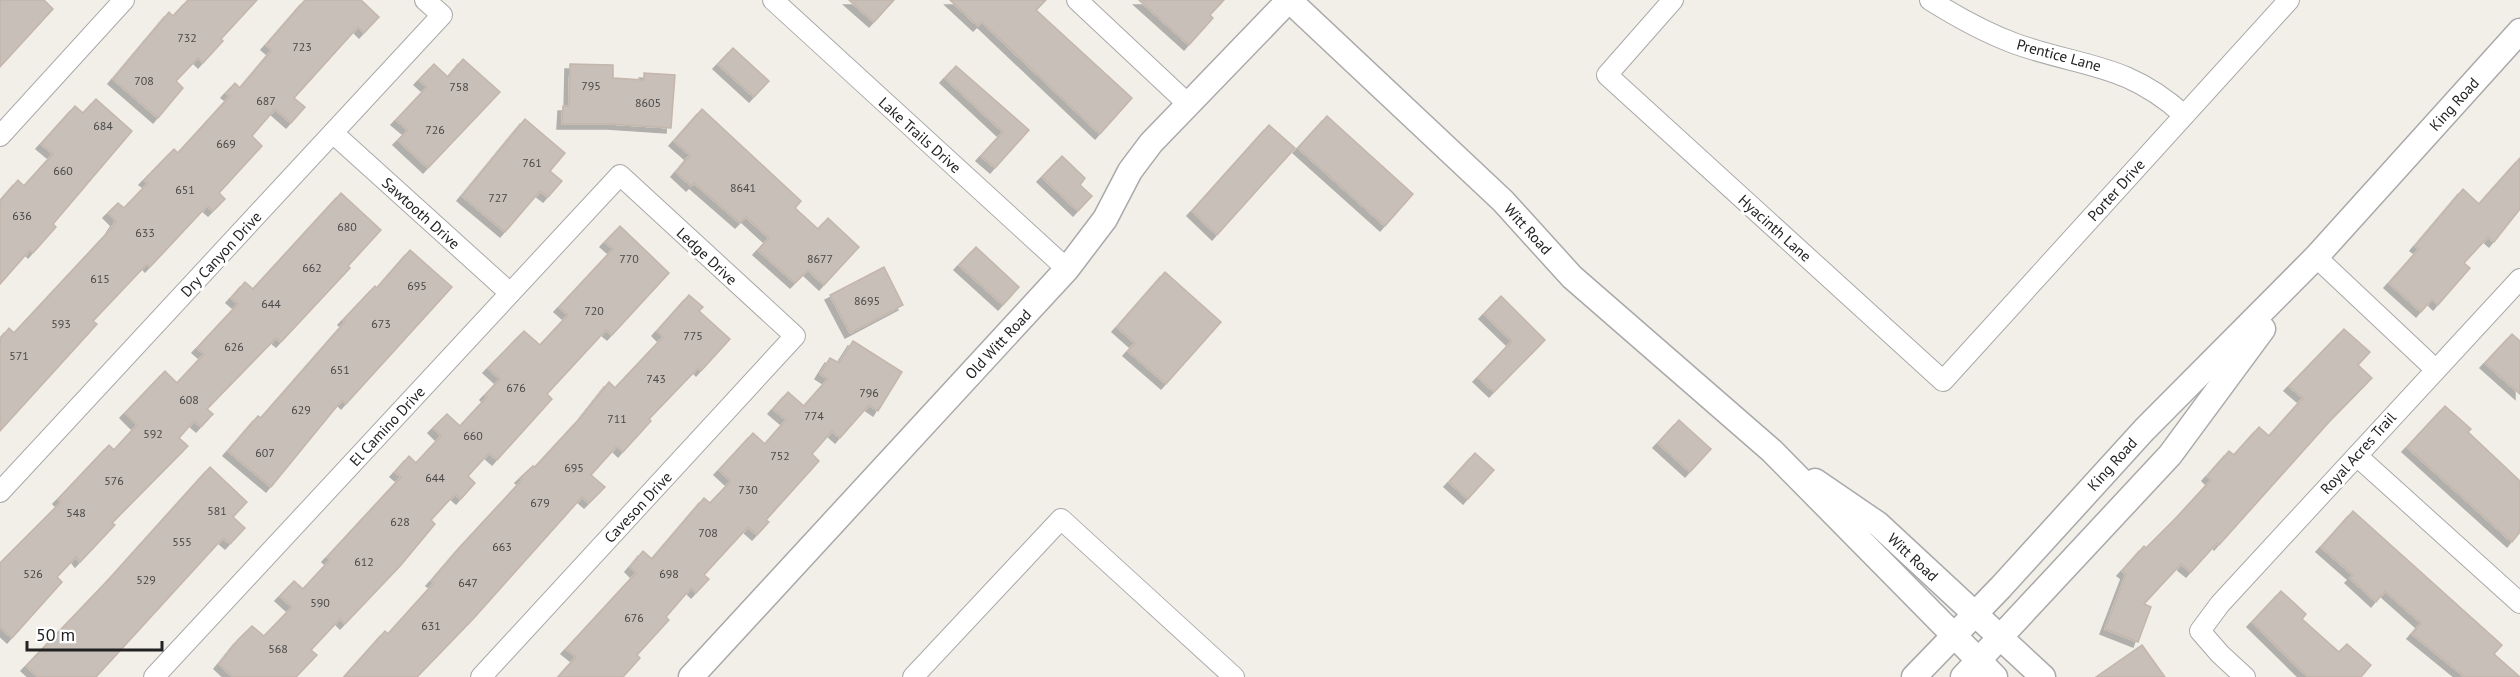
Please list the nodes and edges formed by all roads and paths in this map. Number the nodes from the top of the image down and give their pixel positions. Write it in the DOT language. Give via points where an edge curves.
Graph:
graph roads {
  1 [pos="124,0"];
  2 [pos="425,0"];
  3 [pos="773,0"];
  4 [pos="1077,0"];
  5 [pos="1289,0"];
  6 [pos="1673,0"];
  7 [pos="1930,0"];
  8 [pos="2289,0"];
  9 [pos="2520,31"];
  10 [pos="1190,105"];
  11 [pos="2184,115"];
  12 [pos="333,134"];
  13 [pos="0,136"];
  14 [pos="620,175"];
  15 [pos="2316,257"];
  16 [pos="1067,269"];
  17 [pos="2519,281"];
  18 [pos="510,293"];
  19 [pos="795,336"];
  20 [pos="2435,369"];
  21 [pos="1944,381"];
  22 [pos="1772,452"];
  23 [pos="2356,456"];
  24 [pos="0,492"];
  25 [pos="2520,603"];
  26 [pos="1975,614"];
  27 [pos="1954,636"];
  28 [pos="2000,637"];
  29 [pos="1979,672"];
  30 [pos="154,677"];
  31 [pos="481,677"];
  32 [pos="691,677"];
  33 [pos="914,677"];
  34 [pos="1234,677"];
  35 [pos="1914,677"];
  36 [pos="2043,677"];
  37 [pos="2245,677"];
  1 -- 13 [label="street"];
  2 -- 12 [label="street, Dry Canyon Drive" via="442,15"];
  3 -- 16 [label="street, Lake Trails Drive"];
  4 -- 10 [label="street"];
  5 -- 10 [label="street, Old Witt Road"];
  5 -- 22 [label="street, Witt Road" via="1503,201 1572,277"];
  6 -- 21 [label="street, Hyacinth Lane" via="1607,75"];
  7 -- 11 [label="street, Prentice Lane" via="2015,43 2128,76"];
  8 -- 11 [label="street, Porter Drive"];
  9 -- 15 [label="street, King Road"];
  10 -- 16 [label="street, Old Witt Road" via="1139,158 1105,219"];
  11 -- 21 [label="street, Porter Drive"];
  12 -- 18 [label="street, Sawtooth Drive"];
  12 -- 24 [label="street, Dry Canyon Drive"];
  14 -- 18 [label="street, El Camino Drive"];
  14 -- 19 [label="street, Ledge Drive"];
  15 -- 20 [label="street"];
  15 -- 26 [label="street, King Road" via="2144,430"];
  15 -- 28 [label="street, King Road" via="2170,455"];
  16 -- 32 [label="street, Old Witt Road"];
  17 -- 20 [label="street, Royal Acres Trail"];
  18 -- 30 [label="street, El Camino Drive"];
  19 -- 31 [label="street, Caveson Drive"];
  20 -- 23 [label="street, Royal Acres Trail"];
  22 -- 26 [label="street, Witt Road" via="1878,524"];
  22 -- 27 [label="street, Witt Road"];
  23 -- 25 [label="street"];
  23 -- 37 [label="street, Royal Acres Trail" via="2220,604 2200,631"];
  26 -- 27 [label="street, King Road"];
  26 -- 28 [label="street, Witt Road"];
  27 -- 29 [label="street, Witt Road"];
  27 -- 35 [label="street, King Road"];
  28 -- 29 [label="street, King Road"];
  28 -- 36 [label="street, Witt Road"];
  33 -- 34 [label="street" via="1061,519"];
}
